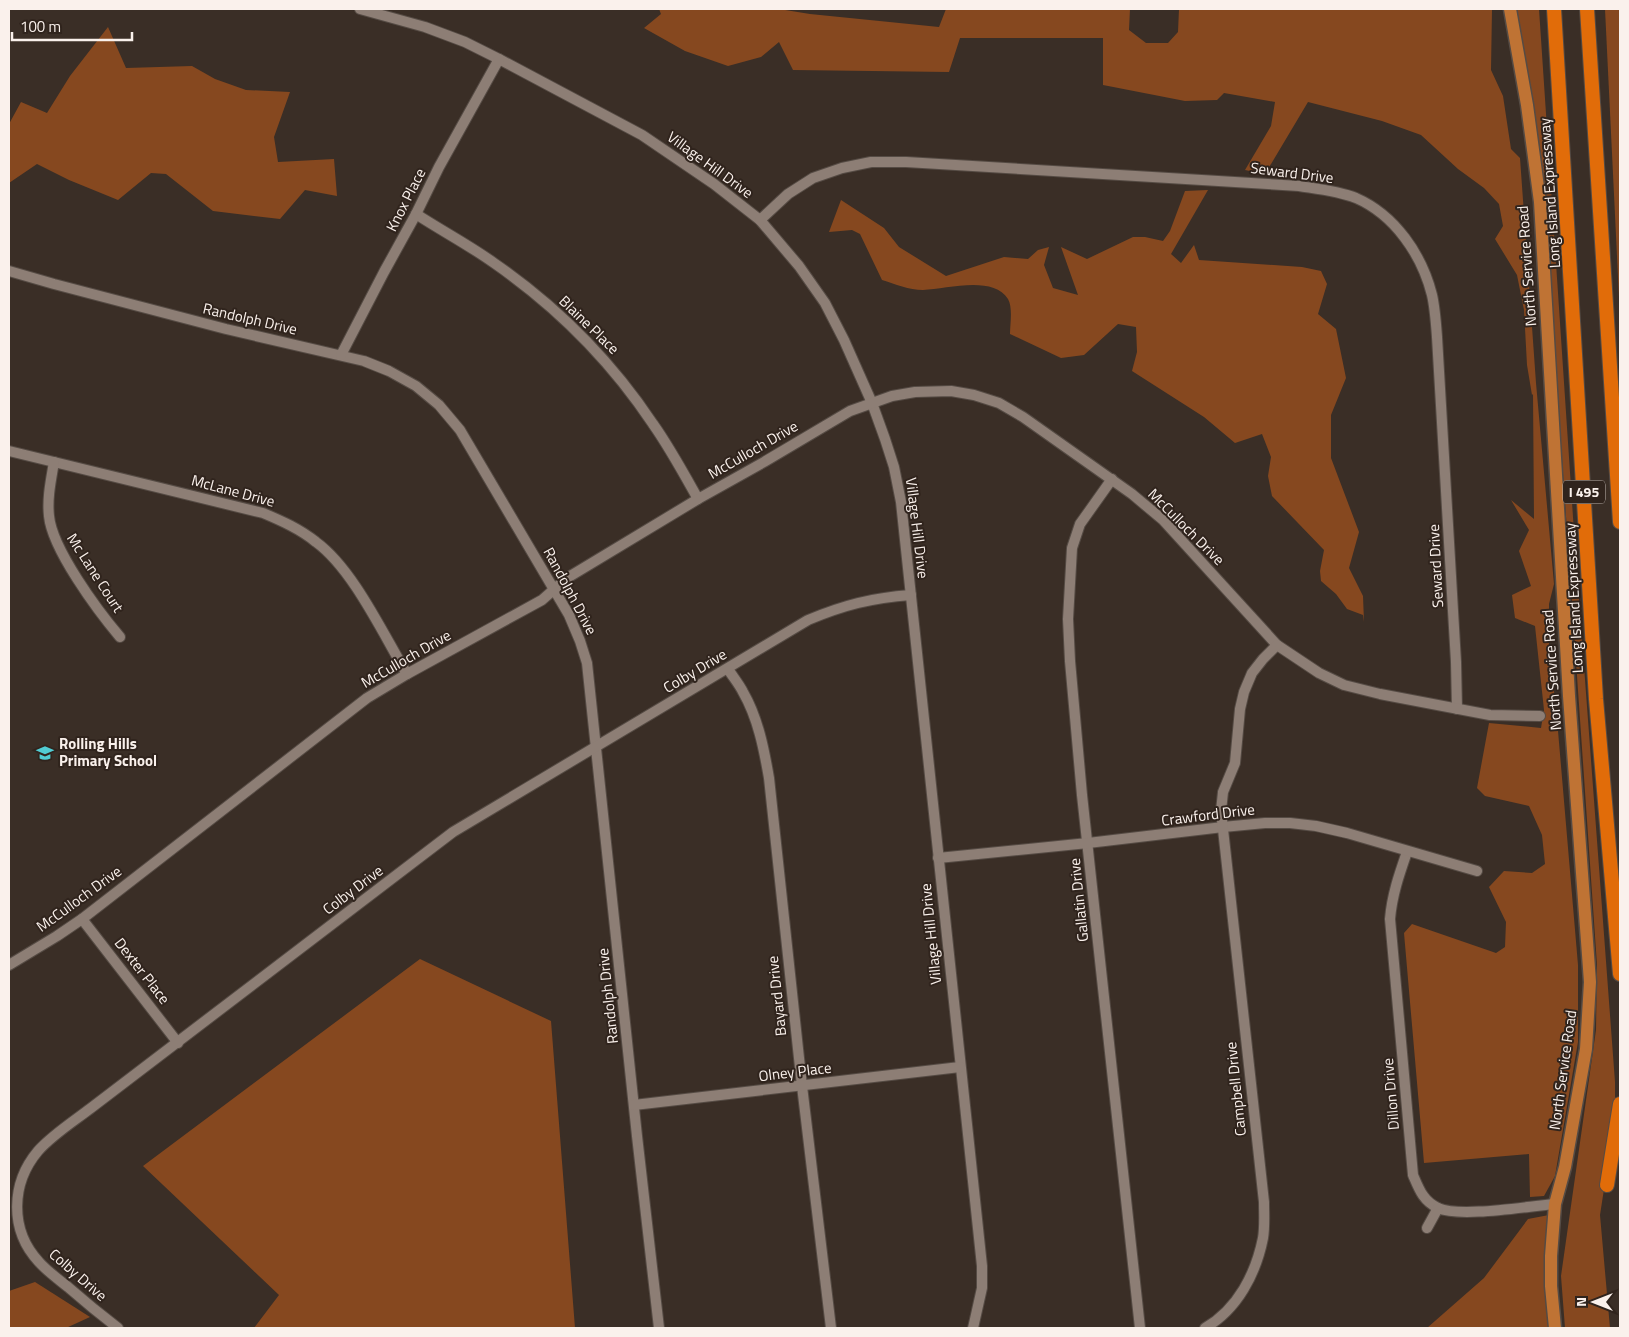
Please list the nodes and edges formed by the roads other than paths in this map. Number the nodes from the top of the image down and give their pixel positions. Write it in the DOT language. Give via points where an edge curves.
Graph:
graph roads {
  1 [pos="360,9"];
  2 [pos="1510,9"];
  3 [pos="1554,9"];
  4 [pos="1587,9"];
  5 [pos="499,59"];
  6 [pos="416,214"];
  7 [pos="760,220"];
  8 [pos="9,271"];
  9 [pos="341,355"];
  10 [pos="872,404"];
  11 [pos="9,450"];
  12 [pos="54,462"];
  13 [pos="1112,479"];
  14 [pos="698,499"];
  15 [pos="1620,522"];
  16 [pos="554,589"];
  17 [pos="911,595"];
  18 [pos="120,637"];
  19 [pos="1277,645"];
  20 [pos="728,669"];
  21 [pos="406,674"];
  22 [pos="1457,709"];
  23 [pos="1540,716"];
  24 [pos="595,747"];
  25 [pos="1223,827"];
  26 [pos="1088,843"];
  27 [pos="1407,852"];
  28 [pos="938,858"];
  29 [pos="1477,871"];
  30 [pos="82,919"];
  31 [pos="9,965"];
  32 [pos="1620,974"];
  33 [pos="178,1042"];
  34 [pos="960,1067"];
  35 [pos="802,1086"];
  36 [pos="1620,1104"];
  37 [pos="634,1105"];
  38 [pos="1607,1185"];
  39 [pos="1555,1204"];
  40 [pos="12,1208"];
  41 [pos="1438,1208"];
  42 [pos="1427,1228"];
  43 [pos="118,1328"];
  44 [pos="659,1328"];
  45 [pos="831,1328"];
  46 [pos="974,1328"];
  47 [pos="1140,1328"];
  48 [pos="1205,1328"];
  49 [pos="1555,1328"];
  1 -- 5 [label="street, Village Hill Drive" via="425,27"];
  2 -- 39 [label="main road, North Service Road" via="1540,202 1569,696 1590,982 1584,1058"];
  3 -- 32 [label="highway, Long Island Expressway / I 495" via="1596,699"];
  4 -- 15 [label="highway, I 495"];
  5 -- 6 [label="street, Knox Place"];
  5 -- 7 [label="street, Village Hill Drive" via="642,134"];
  6 -- 9 [label="street, Knox Place"];
  6 -- 14 [label="street, Blaine Place" via="525,286 604,359 654,424"];
  7 -- 10 [label="street, Village Hill Drive" via="825,303"];
  7 -- 22 [label="street, Seward Drive" via="788,194 814,178 872,162 1299,186 1329,190 1357,199 1382,214 1404,235 1422,265 1432,296 1438,337"];
  8 -- 9 [label="street, Randolph Drive" via="207,324"];
  9 -- 16 [label="street, Randolph Drive" via="389,371 416,386 439,405 478,458"];
  10 -- 13 [label="street, McCulloch Drive" via="915,392 951,391 974,395 1023,416"];
  10 -- 14 [label="street, McCulloch Drive" via="850,411"];
  10 -- 17 [label="street, Village Hill Drive" via="894,467"];
  11 -- 12 [label="street, McLane Drive"];
  12 -- 18 [label="street, Mc Lane Court" via="49,494 54,538"];
  12 -- 21 [label="street, McLane Drive" via="263,513 294,527 318,543 338,563 354,584"];
  13 -- 19 [label="street, McCulloch Drive" via="1163,520"];
  13 -- 26 [label="street, Gallatin Drive" via="1080,524 1072,548 1068,619 1070,661"];
  14 -- 16 [label="street, McCulloch Drive"];
  16 -- 21 [label="street, McCulloch Drive" via="542,600"];
  16 -- 24 [label="street, Randolph Drive" via="569,615 587,663"];
  17 -- 20 [label="street, Colby Drive" via="881,597 832,610 808,620"];
  17 -- 28 [label="street, Village Hill Drive"];
  19 -- 22 [label="street, McCulloch Drive" via="1319,673 1344,684"];
  19 -- 25 [label="street, Campbell Drive" via="1257,666 1244,692 1235,763 1223,792"];
  20 -- 24 [label="street, Colby Drive"];
  20 -- 35 [label="street, Bayard Drive" via="744,692 763,744"];
  21 -- 30 [label="street, McCulloch Drive" via="367,698"];
  22 -- 23 [label="street, McCulloch Drive" via="1490,715"];
  24 -- 33 [label="street, Colby Drive" via="453,832"];
  24 -- 37 [label="street, Randolph Drive"];
  25 -- 26 [label="street, Crawford Drive"];
  25 -- 27 [label="street, Crawford Drive" via="1265,823 1316,826"];
  25 -- 48 [label="street, Campbell Drive" via="1264,1202 1263,1236 1254,1269 1243,1291 1228,1310"];
  26 -- 28 [label="street, Crawford Drive"];
  26 -- 47 [label="street, Gallatin Drive"];
  27 -- 29 [label="street, Crawford Drive"];
  27 -- 41 [label="street, Dillon Drive" via="1391,901 1390,919 1413,1175 1421,1194"];
  28 -- 34 [label="street, Village Hill Drive"];
  30 -- 31 [label="street, McCulloch Drive"];
  30 -- 33 [label="street, Dexter Place"];
  33 -- 40 [label="street, Colby Drive" via="40,1150 22,1176"];
  34 -- 35 [label="street, Olney Place"];
  34 -- 46 [label="street, Village Hill Drive" via="982,1266 982,1288"];
  35 -- 37 [label="street, Olney Place"];
  35 -- 45 [label="street, Bayard Drive"];
  36 -- 38 [label="highway"];
  37 -- 44 [label="street, Randolph Drive"];
  39 -- 41 [label="street" via="1478,1212"];
  39 -- 49 [label="main road, North Service Road" via="1552,1256"];
  40 -- 43 [label="street, Colby Drive" via="26,1244 38,1262"];
  41 -- 42 [label="street"];
}
